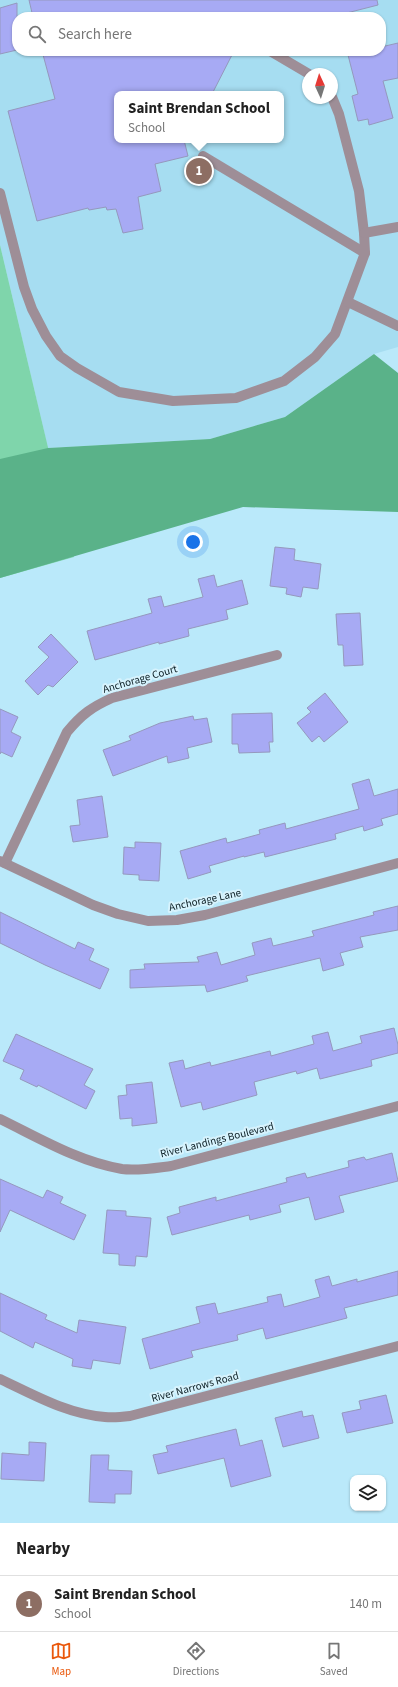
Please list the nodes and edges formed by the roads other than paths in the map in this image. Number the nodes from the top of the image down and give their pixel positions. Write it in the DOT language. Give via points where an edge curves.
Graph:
graph roads {
  1 [pos="279,56"];
  2 [pos="302,69"];
  3 [pos="335,104"];
  4 [pos="203,156"];
  5 [pos="0,193"];
  6 [pos="398,227"];
  7 [pos="364,233"];
  8 [pos="365,253"];
  9 [pos="348,302"];
  10 [pos="398,326"];
  11 [pos="277,655"];
  12 [pos="2,862"];
  13 [pos="398,864"];
  14 [pos="398,1106"];
  15 [pos="0,1119"];
  16 [pos="398,1346"];
  17 [pos="0,1379"];
  1 -- 2 [label="street"];
  3 -- 7 [label="street" via="359,191"];
  4 -- 8 [label="street"];
  5 -- 9 [label="street" via="24,287 46,336 60,356 119,392 173,401 236,398 284,381 314,357 335,334"];
  6 -- 7 [label="street"];
  7 -- 8 [label="street"];
  8 -- 9 [label="street"];
  9 -- 10 [label="street"];
  11 -- 12 [label="street, Anchorage Court" via="112,698 80,716 67,732"];
  12 -- 13 [label="street, Anchorage Lane" via="93,905 148,922 205,915"];
  14 -- 15 [label="street, River Landings Boulevard" via="170,1166 146,1169 122,1169 76,1156"];
  16 -- 17 [label="street, River Narrows Road" via="130,1416 106,1418 59,1407"];
}
